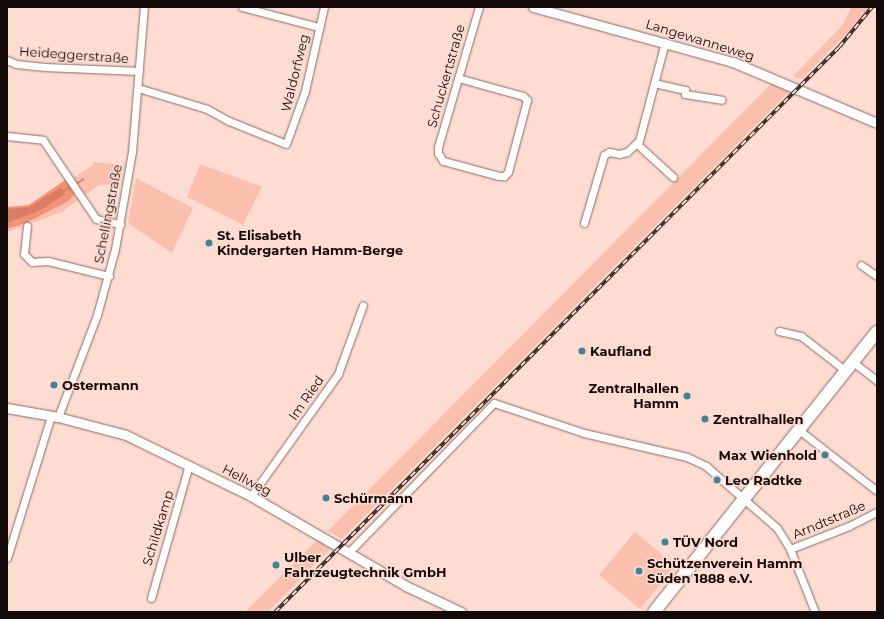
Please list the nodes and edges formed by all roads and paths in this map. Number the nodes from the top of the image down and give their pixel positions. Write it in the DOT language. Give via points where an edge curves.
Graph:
graph roads {
  1 [pos="144,7"];
  2 [pos="242,7"];
  3 [pos="324,7"];
  4 [pos="479,7"];
  5 [pos="533,7"];
  6 [pos="319,27"];
  7 [pos="665,42"];
  8 [pos="7,60"];
  9 [pos="139,71"];
  10 [pos="458,78"];
  11 [pos="654,82"];
  12 [pos="138,88"];
  13 [pos="722,100"];
  14 [pos="877,123"];
  15 [pos="7,136"];
  16 [pos="637,144"];
  17 [pos="674,177"];
  18 [pos="584,223"];
  19 [pos="120,224"];
  20 [pos="27,226"];
  21 [pos="861,265"];
  22 [pos="108,276"];
  23 [pos="877,276"];
  24 [pos="363,305"];
  25 [pos="779,332"];
  26 [pos="877,332"];
  27 [pos="849,366"];
  28 [pos="877,381"];
  29 [pos="7,408"];
  30 [pos="54,416"];
  31 [pos="798,430"];
  32 [pos="189,465"];
  33 [pos="877,491"];
  34 [pos="251,496"];
  35 [pos="745,498"];
  36 [pos="877,512"];
  37 [pos="790,550"];
  38 [pos="349,552"];
  39 [pos="7,558"];
  40 [pos="151,598"];
  41 [pos="461,612"];
  42 [pos="654,612"];
  43 [pos="815,612"];
  1 -- 9 [label="street, Schellingstraße"];
  2 -- 6 [label="street"];
  3 -- 6 [label="street, Waldorfweg"];
  4 -- 10 [label="street, Schuckertstraße"];
  5 -- 7 [label="street, Langewanneweg"];
  6 -- 12 [label="street, Waldorfweg" via="305,91 286,144 229,121 207,109"];
  7 -- 11 [label="street"];
  7 -- 14 [label="street, Langewanneweg" via="743,65"];
  8 -- 9 [label="street, Heideggerstraße" via="16,64 45,67"];
  9 -- 12 [label="street, Schellingstraße"];
  10 -- 10 [label="street, Schuckertstraße" via="438,152 443,160 504,176 508,172 527,102 524,97"];
  11 -- 13 [label="street" via="685,90 685,94"];
  11 -- 16 [label="street"];
  12 -- 19 [label="street, Schellingstraße" via="130,172"];
  15 -- 19 [label="street" via="43,140 96,219"];
  16 -- 17 [label="street"];
  16 -- 18 [label="street" via="623,154 609,152 604,155"];
  19 -- 22 [label="street, Schellingstraße"];
  20 -- 22 [label="street" via="24,254 32,262 48,261"];
  21 -- 23 [label="street"];
  22 -- 30 [label="street, Schellingstraße" via="97,315"];
  24 -- 34 [label="street, Im Ried" via="338,374"];
  25 -- 27 [label="street" via="801,336"];
  26 -- 27 [label="main road"];
  27 -- 28 [label="street"];
  27 -- 31 [label="main road"];
  29 -- 30 [label="street, Hellweg"];
  30 -- 32 [label="street, Hellweg" via="126,435"];
  30 -- 39 [label="street, Schellingstraße"];
  31 -- 33 [label="street"];
  31 -- 35 [label="main road"];
  32 -- 34 [label="street, Hellweg"];
  32 -- 40 [label="street, Schildkamp"];
  34 -- 38 [label="street, Hellweg"];
  35 -- 37 [label="street" via="770,519"];
  35 -- 38 [label="street" via="696,460 609,439 494,403"];
  35 -- 42 [label="main road"];
  36 -- 37 [label="street, Arndtstraße"];
  37 -- 43 [label="street"];
  38 -- 41 [label="street, Hellweg" via="406,586"];
}
